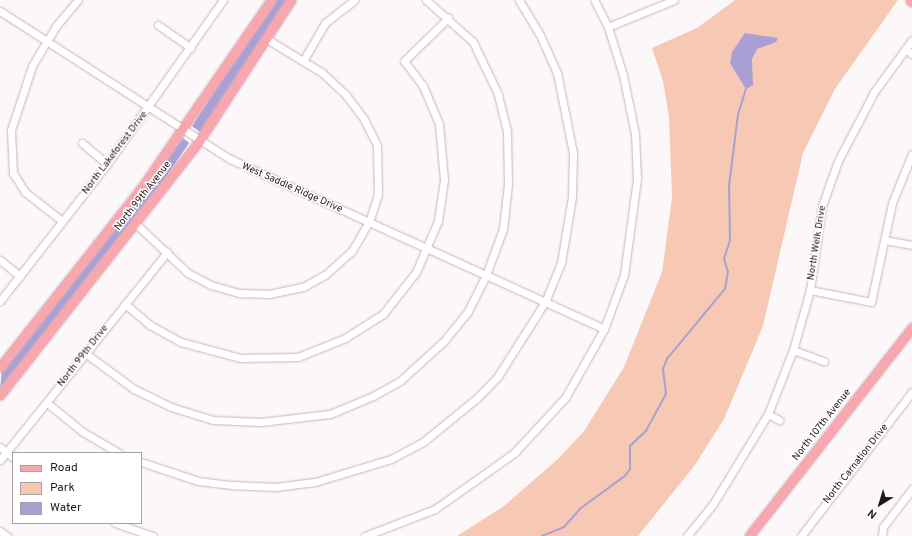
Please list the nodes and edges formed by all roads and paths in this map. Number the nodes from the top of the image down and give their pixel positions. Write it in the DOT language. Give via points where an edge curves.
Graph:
graph roads {
  1 [pos="78,0"];
  2 [pos="223,0"];
  3 [pos="271,0"];
  4 [pos="291,0"];
  5 [pos="354,0"];
  6 [pos="426,0"];
  7 [pos="519,0"];
  8 [pos="594,0"];
  9 [pos="674,0"];
  10 [pos="0,11"];
  11 [pos="448,18"];
  12 [pos="158,25"];
  13 [pos="608,27"];
  14 [pos="267,39"];
  15 [pos="48,40"];
  16 [pos="912,40"];
  17 [pos="191,48"];
  18 [pos="905,49"];
  19 [pos="912,54"];
  20 [pos="303,61"];
  21 [pos="150,106"];
  22 [pos="184,130"];
  23 [pos="199,141"];
  24 [pos="82,143"];
  25 [pos="911,156"];
  26 [pos="107,164"];
  27 [pos="62,221"];
  28 [pos="369,222"];
  29 [pos="136,224"];
  30 [pos="884,240"];
  31 [pos="912,245"];
  32 [pos="429,250"];
  33 [pos="167,252"];
  34 [pos="0,260"];
  35 [pos="486,275"];
  36 [pos="20,276"];
  37 [pos="810,290"];
  38 [pos="0,301"];
  39 [pos="545,302"];
  40 [pos="125,304"];
  41 [pos="912,327"];
  42 [pos="604,329"];
  43 [pos="793,350"];
  44 [pos="85,353"];
  45 [pos="824,361"];
  46 [pos="0,367"];
  47 [pos="912,392"];
  48 [pos="0,395"];
  49 [pos="47,403"];
  50 [pos="768,414"];
  51 [pos="779,420"];
  52 [pos="0,447"];
  53 [pos="6,452"];
  54 [pos="117,452"];
  55 [pos="12,457"];
  56 [pos="0,460"];
  57 [pos="142,462"];
  58 [pos="912,489"];
  59 [pos="118,524"];
  60 [pos="0,531"];
  61 [pos="7,536"];
  62 [pos="153,536"];
  63 [pos="365,536"];
  64 [pos="687,536"];
  65 [pos="749,536"];
  66 [pos="801,536"];
  67 [pos="882,536"];
  1 -- 15 [label="street"];
  2 -- 17 [label="street, North Lakeforest Drive"];
  3 -- 22 [label="main road, North 99th Avenue"];
  4 -- 14 [label="main road, North 99th Avenue"];
  5 -- 20 [label="street" via="325,23"];
  6 -- 11 [label="street"];
  7 -- 39 [label="street" via="540,35 557,72 573,153 572,197 564,248"];
  8 -- 13 [label="street"];
  9 -- 13 [label="street"];
  10 -- 15 [label="street, West Saddle Ridge Drive"];
  11 -- 32 [label="street" via="404,61 423,86 439,124 444,154 443,199"];
  11 -- 35 [label="street" via="473,42 498,94 507,131 508,184 503,229"];
  12 -- 17 [label="street"];
  13 -- 42 [label="street" via="623,75 635,134 637,179 624,275"];
  14 -- 20 [label="street"];
  14 -- 23 [label="main road, North 99th Avenue"];
  15 -- 21 [label="street, West Saddle Ridge Drive"];
  15 -- 27 [label="street" via="32,66 18,104 11,130 10,154 13,173 25,192"];
  16 -- 18 [label="street, North Welk Drive"];
  17 -- 21 [label="street, North Lakeforest Drive"];
  18 -- 19 [label="street"];
  18 -- 37 [label="street, North Welk Drive" via="874,92 838,161 822,206"];
  20 -- 28 [label="street" via="346,95 364,118 377,145 378,194"];
  21 -- 22 [label="street, West Saddle Ridge Drive"];
  21 -- 26 [label="street, North Lakeforest Drive"];
  22 -- 23 [label="street, West Saddle Ridge Drive"];
  22 -- 46 [label="main road, North 99th Avenue"];
  23 -- 28 [label="street, West Saddle Ridge Drive" via="230,160"];
  23 -- 29 [label="main road, North 99th Avenue"];
  24 -- 26 [label="street"];
  25 -- 30 [label="street" via="892,203"];
  26 -- 27 [label="street, North Lakeforest Drive"];
  27 -- 36 [label="street, North Lakeforest Drive"];
  28 -- 32 [label="street, West Saddle Ridge Drive"];
  28 -- 33 [label="street" via="352,251 338,265 325,275 286,292 239,293 211,285 188,273"];
  29 -- 33 [label="street"];
  29 -- 48 [label="main road, North 99th Avenue"];
  30 -- 31 [label="street"];
  30 -- 37 [label="street" via="871,302"];
  32 -- 35 [label="street, West Saddle Ridge Drive"];
  32 -- 40 [label="street" via="403,291 383,314 346,338 298,357 240,358 215,353 181,342 150,325"];
  33 -- 40 [label="street, North 99th Drive"];
  34 -- 36 [label="street"];
  35 -- 39 [label="street, West Saddle Ridge Drive"];
  35 -- 44 [label="street" via="468,311 422,364 380,392 330,414 261,422 212,420 171,407 134,389"];
  36 -- 38 [label="street, North Lakeforest Drive"];
  37 -- 43 [label="street, North Welk Drive"];
  39 -- 42 [label="street, West Saddle Ridge Drive"];
  39 -- 57 [label="street" via="516,353 477,398 423,442 391,459 315,482 274,487 198,481"];
  40 -- 44 [label="street, North 99th Drive"];
  41 -- 65 [label="main road, North 107th Avenue"];
  42 -- 63 [label="street" via="565,398 514,453 435,509"];
  43 -- 45 [label="street"];
  43 -- 50 [label="street, North Welk Drive"];
  44 -- 49 [label="street, North 99th Drive"];
  47 -- 66 [label="street, North Carnation Drive"];
  49 -- 53 [label="street, North 99th Drive"];
  49 -- 54 [label="street" via="83,432"];
  50 -- 51 [label="street"];
  50 -- 64 [label="street, North Welk Drive" via="717,498"];
  52 -- 53 [label="street"];
  53 -- 55 [label="street"];
  53 -- 56 [label="street, North 99th Drive"];
  58 -- 67 [label="street" via="883,527"];
  59 -- 62 [label="street"];
  60 -- 61 [label="street"];
}
